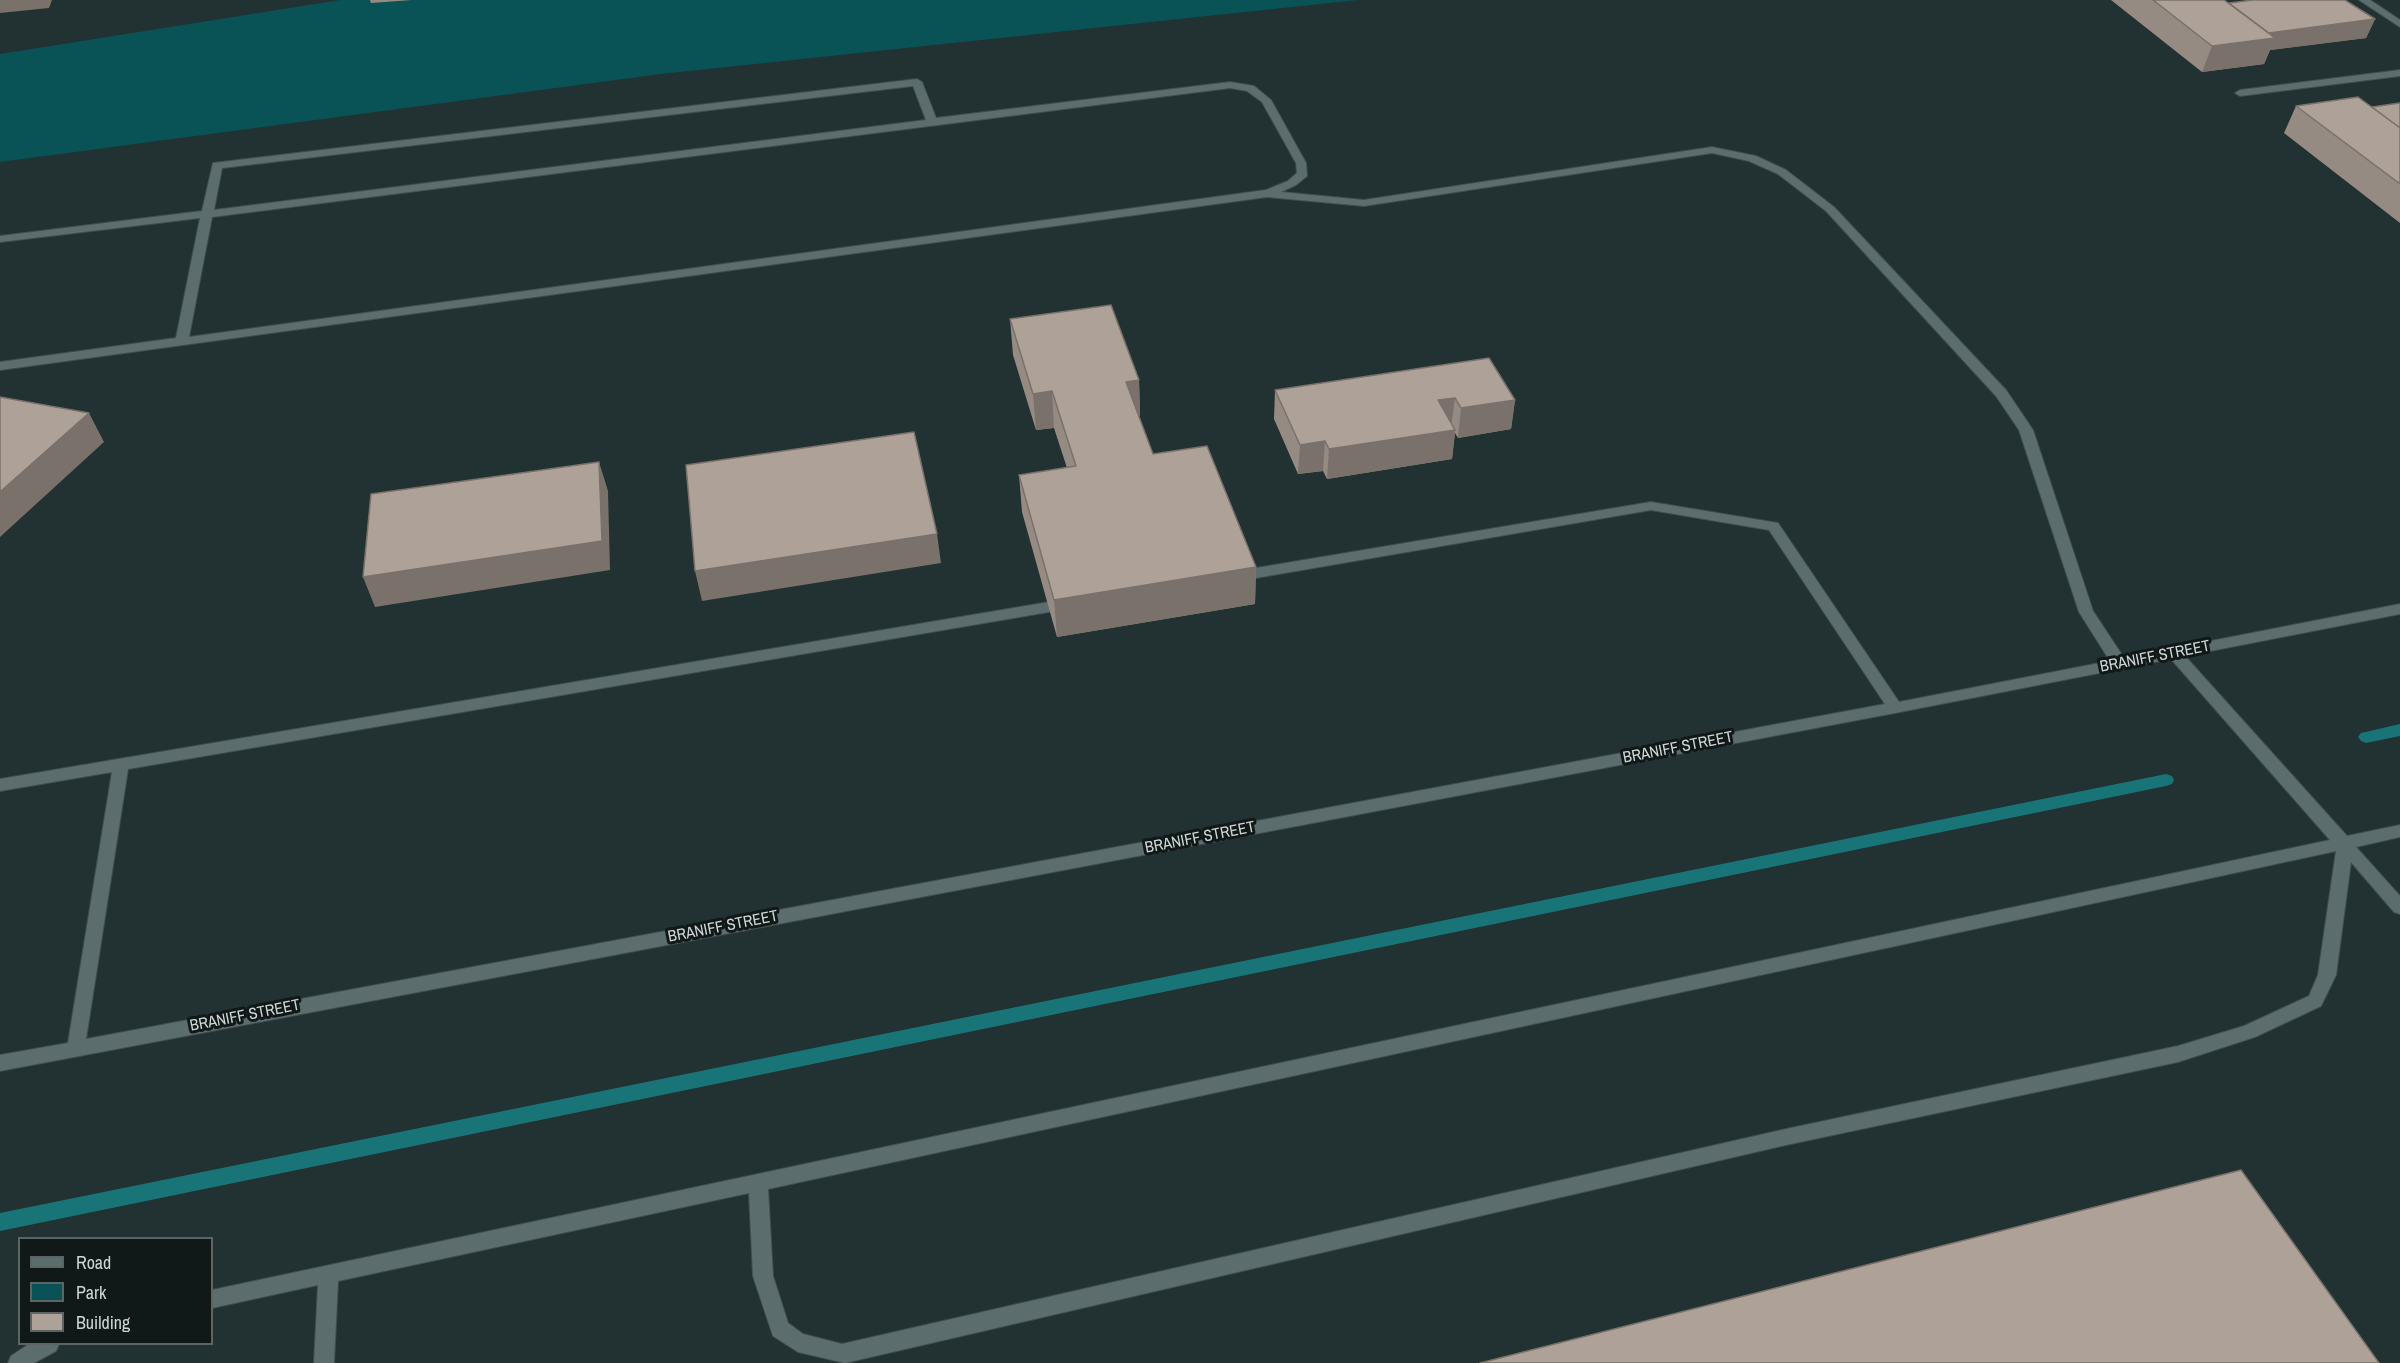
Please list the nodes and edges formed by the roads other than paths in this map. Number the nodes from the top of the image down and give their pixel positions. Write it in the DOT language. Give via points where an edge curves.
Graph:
graph roads {
  1 [pos="2364,0"];
  2 [pos="2400,24"];
  3 [pos="2400,73"];
  4 [pos="2240,93"];
  5 [pos="932,122"];
  6 [pos="1268,193"];
  7 [pos="207,214"];
  8 [pos="0,239"];
  9 [pos="182,341"];
  10 [pos="0,366"];
  11 [pos="1244,575"];
  12 [pos="1049,607"];
  13 [pos="2400,609"];
  14 [pos="2174,653"];
  15 [pos="2120,664"];
  16 [pos="1895,708"];
  17 [pos="121,764"];
  18 [pos="0,786"];
  19 [pos="2400,831"];
  20 [pos="2345,843"];
  21 [pos="2400,907"];
  22 [pos="75,1048"];
  23 [pos="0,1063"];
  24 [pos="758,1182"];
  25 [pos="329,1273"];
  26 [pos="213,1299"];
  27 [pos="47,1345"];
  28 [pos="18,1363"];
  29 [pos="324,1363"];
  1 -- 2 [label="street"];
  3 -- 4 [label="street"];
  5 -- 6 [label="street" via="1230,85 1250,88 1266,100 1301,163 1303,174"];
  5 -- 7 [label="street"];
  5 -- 7 [label="street" via="917,82 217,165"];
  6 -- 9 [label="street"];
  6 -- 15 [label="street" via="1364,203 1712,150 1752,158 1782,172 1830,208 2001,393 2026,430 2086,612"];
  7 -- 8 [label="street"];
  7 -- 9 [label="street"];
  9 -- 10 [label="street"];
  11 -- 16 [label="street" via="1651,506 1773,526"];
  12 -- 17 [label="street"];
  13 -- 14 [label="street, BRANIFF STREET"];
  14 -- 15 [label="street, BRANIFF STREET"];
  14 -- 20 [label="street"];
  15 -- 16 [label="street, BRANIFF STREET"];
  16 -- 22 [label="street, BRANIFF STREET"];
  17 -- 18 [label="street"];
  17 -- 22 [label="street"];
  19 -- 20 [label="street"];
  20 -- 21 [label="street"];
  20 -- 24 [label="street"];
  20 -- 24 [label="street" via="2327,975 2315,1001 2249,1032 2178,1054 1786,1137 842,1354 798,1342 780,1329 763,1276"];
  22 -- 23 [label="street, BRANIFF STREET"];
  24 -- 25 [label="street"];
  25 -- 26 [label="street"];
  25 -- 29 [label="street"];
  27 -- 28 [label="street"];
}
